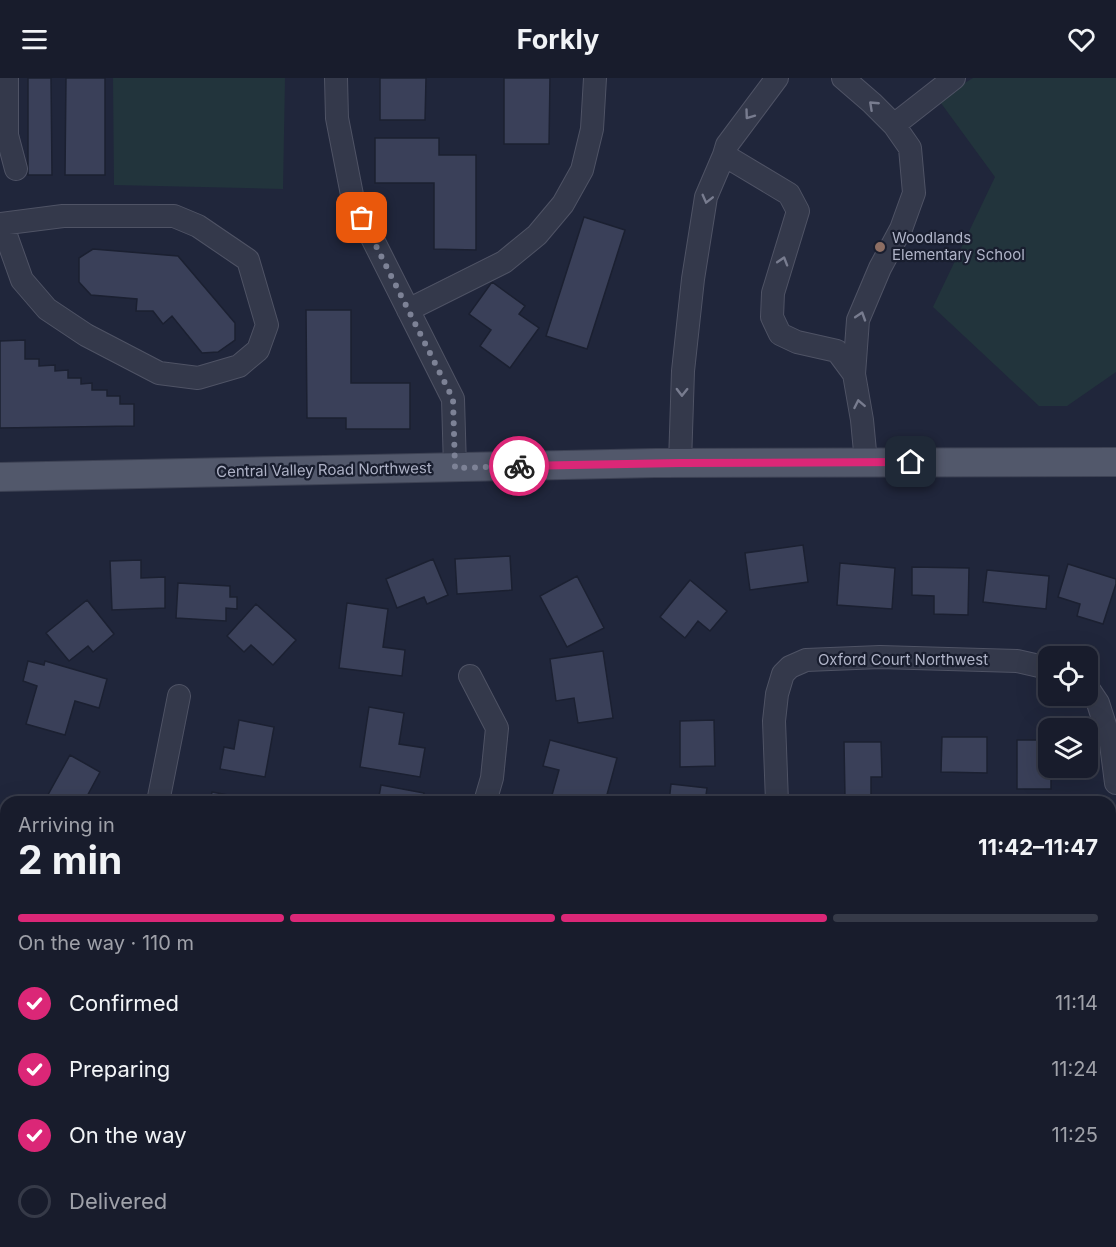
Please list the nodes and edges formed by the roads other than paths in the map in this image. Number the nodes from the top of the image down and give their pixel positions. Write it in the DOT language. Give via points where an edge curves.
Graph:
graph roads {
  1 [pos="7,78"];
  2 [pos="336,78"];
  3 [pos="596,78"];
  4 [pos="777,78"];
  5 [pos="843,78"];
  6 [pos="954,78"];
  7 [pos="894,125"];
  8 [pos="724,155"];
  9 [pos="16,169"];
  10 [pos="1,224"];
  11 [pos="408,310"];
  12 [pos="854,374"];
  13 [pos="866,462"];
  14 [pos="1116,462"];
  15 [pos="680,463"];
  16 [pos="455,468"];
  17 [pos="0,477"];
  18 [pos="1038,666"];
  19 [pos="470,676"];
  20 [pos="179,696"];
  21 [pos="1098,703"];
  22 [pos="1116,783"];
  23 [pos="159,796"];
  24 [pos="487,796"];
  25 [pos="777,796"];
  1 -- 9 [label="street" via="7,135"];
  2 -- 11 [label="street" via="337,118 353,200"];
  3 -- 11 [label="street" via="592,129 582,170 563,204 537,235 504,262"];
  4 -- 8 [label="street, one-way"];
  7 -- 5 [label="street, one-way"];
  6 -- 7 [label="street"];
  12 -- 7 [label="street, one-way" via="858,320 880,267 902,229 914,193 910,148"];
  12 -- 8 [label="street, one-way" via="837,351 780,334 772,317 773,292 798,211 789,194"];
  8 -- 15 [label="street, one-way" via="706,197 693,279 683,371"];
  10 -- 10 [label="street" via="63,216 174,216 198,226 248,260 267,325 258,350 239,366 198,378 159,373 86,335 47,309 22,280"];
  11 -- 16 [label="street" via="453,399"];
  13 -- 12 [label="street, one-way"];
  13 -- 14 [label="main road, Central Valley Road Northwest"];
  13 -- 15 [label="main road, Central Valley Road Northwest"];
  15 -- 16 [label="main road, Central Valley Road Northwest"];
  16 -- 17 [label="main road, Central Valley Road Northwest"];
  18 -- 25 [label="street, Oxford Court Northwest" via="1017,661 880,657 806,660 790,667 783,674 777,694 774,721"];
  19 -- 24 [label="street" via="497,728"];
  20 -- 23 [label="street"];
  21 -- 22 [label="street" via="1111,744"];
}
